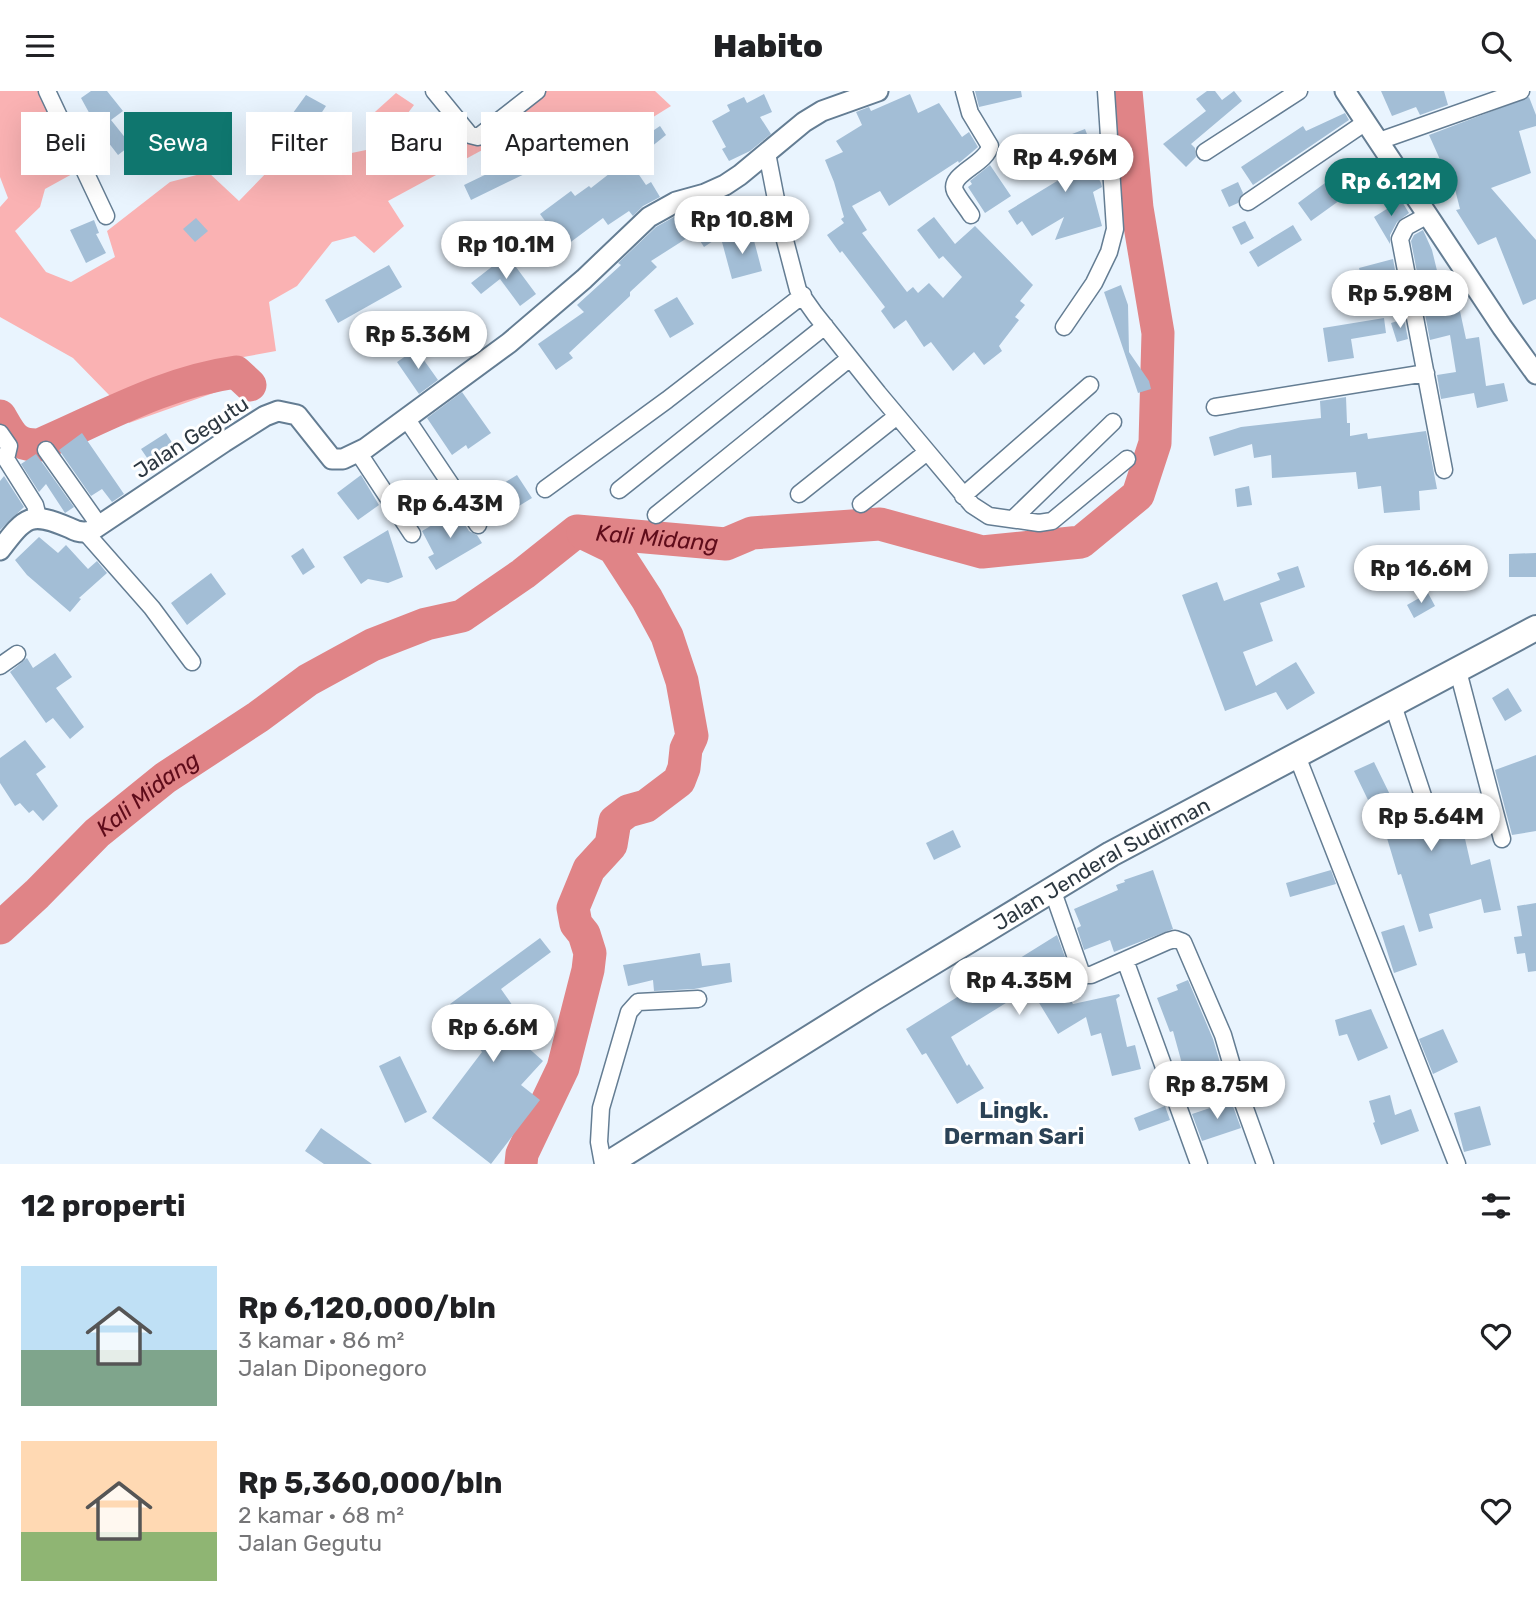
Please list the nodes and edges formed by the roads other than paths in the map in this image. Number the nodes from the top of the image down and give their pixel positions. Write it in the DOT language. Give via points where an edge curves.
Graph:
graph roads {
  1 [pos="47,91"];
  2 [pos="434,91"];
  3 [pos="537,91"];
  4 [pos="878,91"];
  5 [pos="964,91"];
  6 [pos="1106,91"];
  7 [pos="1299,91"];
  8 [pos="1345,91"];
  9 [pos="1521,91"];
  10 [pos="1366,122"];
  11 [pos="1379,141"];
  12 [pos="1205,152"];
  13 [pos="767,153"];
  14 [pos="1248,202"];
  15 [pos="971,215"];
  16 [pos="1428,215"];
  17 [pos="106,216"];
  18 [pos="803,295"];
  19 [pos="825,326"];
  20 [pos="1064,327"];
  21 [pos="850,358"];
  22 [pos="1426,373"];
  23 [pos="1536,374"];
  24 [pos="1090,385"];
  25 [pos="1215,407"];
  26 [pos="897,416"];
  27 [pos="406,418"];
  28 [pos="1113,422"];
  29 [pos="0,433"];
  30 [pos="46,450"];
  31 [pos="358,452"];
  32 [pos="927,452"];
  33 [pos="1127,459"];
  34 [pos="1444,470"];
  35 [pos="545,489"];
  36 [pos="619,490"];
  37 [pos="799,494"];
  38 [pos="963,496"];
  39 [pos="861,504"];
  40 [pos="656,515"];
  41 [pos="38,517"];
  42 [pos="1013,519"];
  43 [pos="478,525"];
  44 [pos="92,529"];
  45 [pos="412,534"];
  46 [pos="0,549"];
  47 [pos="1536,628"];
  48 [pos="17,654"];
  49 [pos="192,662"];
  50 [pos="0,666"];
  51 [pos="1458,671"];
  52 [pos="1393,705"];
  53 [pos="1297,756"];
  54 [pos="1423,796"];
  55 [pos="1502,839"];
  56 [pos="1052,889"];
  57 [pos="1125,960"];
  58 [pos="698,999"];
  59 [pos="606,1164"];
  60 [pos="1199,1164"];
  61 [pos="1265,1164"];
  62 [pos="1457,1164"];
  1 -- 17 [label="street"];
  2 -- 3 [label="street" via="470,135 478,137"];
  4 -- 13 [label="street" via="822,111"];
  5 -- 15 [label="street" via="970,113 990,146 987,156 954,184"];
  6 -- 20 [label="street" via="1115,229 1094,283"];
  7 -- 12 [label="street"];
  8 -- 10 [label="street"];
  9 -- 11 [label="street"];
  10 -- 11 [label="street"];
  10 -- 14 [label="street"];
  11 -- 16 [label="street"];
  13 -- 18 [label="street" via="789,258"];
  13 -- 27 [label="street" via="725,184 649,217 555,305"];
  16 -- 22 [label="street" via="1406,227 1400,239"];
  16 -- 23 [label="street"];
  18 -- 19 [label="street"];
  18 -- 35 [label="street"];
  19 -- 21 [label="street"];
  19 -- 36 [label="street"];
  21 -- 26 [label="street"];
  21 -- 40 [label="street"];
  22 -- 25 [label="street"];
  22 -- 34 [label="street"];
  24 -- 38 [label="street"];
  26 -- 32 [label="street"];
  26 -- 37 [label="street"];
  27 -- 31 [label="street"];
  27 -- 43 [label="street"];
  28 -- 42 [label="street"];
  29 -- 41 [label="street" via="9,446 5,459"];
  30 -- 44 [label="street"];
  31 -- 44 [label="street, Jalan Gegutu" via="332,459 297,415 278,411"];
  31 -- 45 [label="street"];
  32 -- 38 [label="street"];
  32 -- 39 [label="street"];
  33 -- 42 [label="street" via="1052,521"];
  38 -- 42 [label="street" via="989,516"];
  41 -- 44 [label="street"];
  41 -- 46 [label="street" via="22,524"];
  44 -- 49 [label="street"];
  47 -- 51 [label="highway, Jalan Jenderal Sudirman"];
  48 -- 50 [label="street"];
  51 -- 52 [label="highway, Jalan Jenderal Sudirman"];
  51 -- 55 [label="street"];
  52 -- 53 [label="highway, Jalan Jenderal Sudirman"];
  52 -- 54 [label="street"];
  53 -- 56 [label="highway, Jalan Jenderal Sudirman"];
  53 -- 62 [label="street"];
  56 -- 57 [label="street" via="1081,972 1091,975"];
  56 -- 59 [label="highway, Jalan Jenderal Sudirman"];
  57 -- 60 [label="street"];
  57 -- 61 [label="street" via="1168,941 1182,942 1223,1035"];
  58 -- 59 [label="street" via="638,1002 629,1012 601,1108 599,1142"];
}
